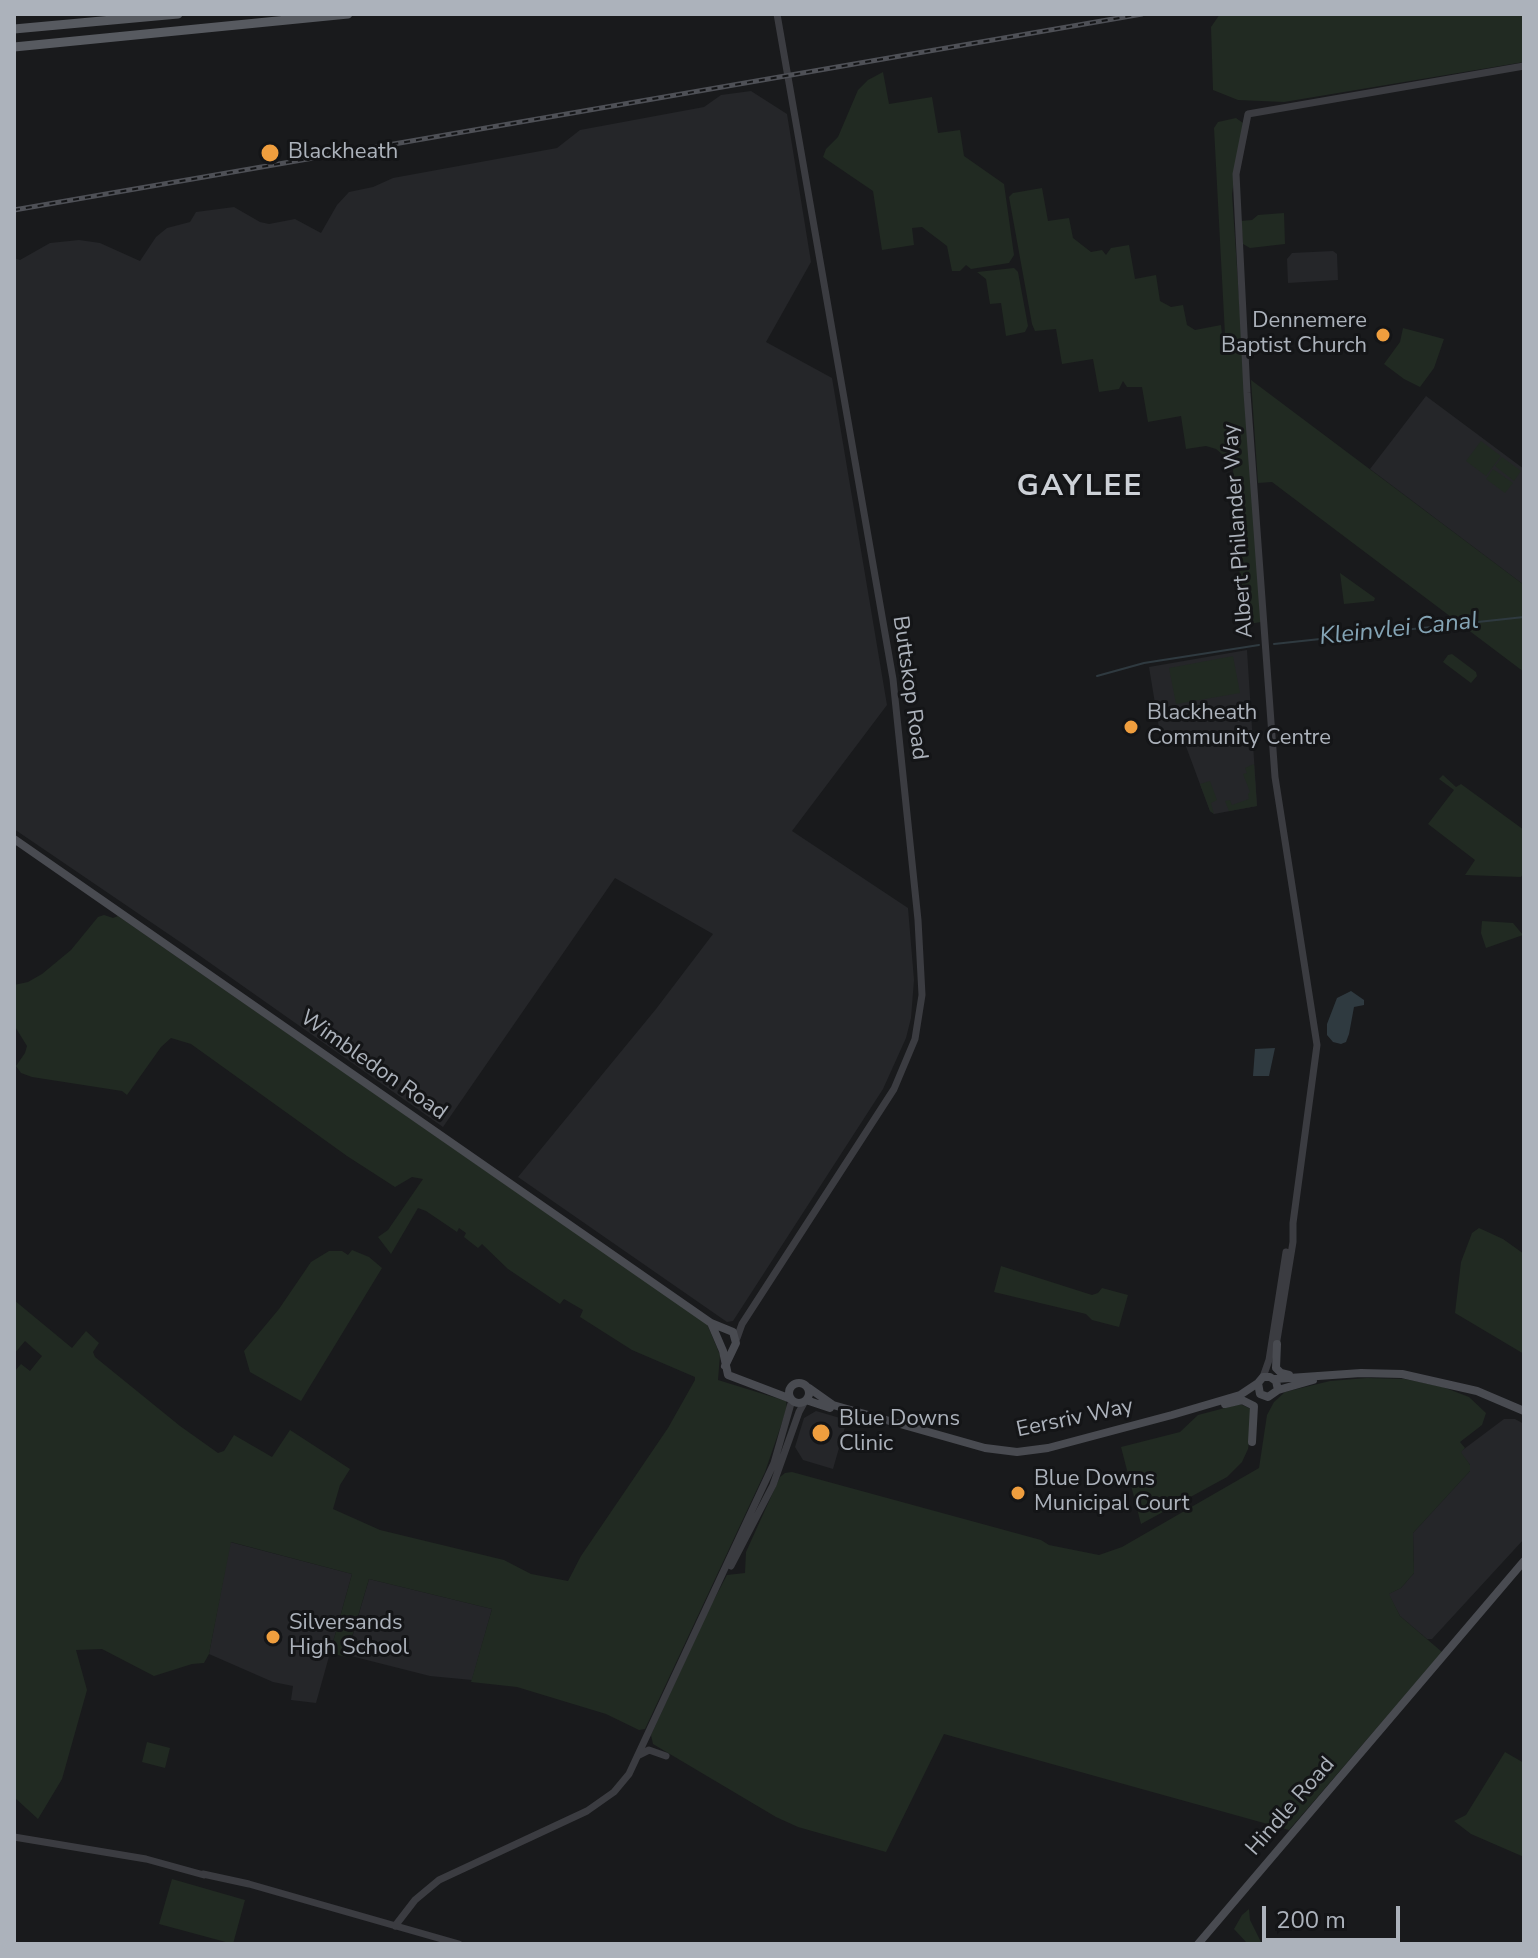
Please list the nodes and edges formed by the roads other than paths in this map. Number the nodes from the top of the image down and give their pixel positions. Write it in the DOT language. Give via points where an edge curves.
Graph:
graph roads {
  1 [pos="178,14"];
  2 [pos="348,14"];
  3 [pos="777,14"];
  4 [pos="14,29"];
  5 [pos="14,47"];
  6 [pos="1524,66"];
  7 [pos="14,839"];
  8 [pos="1293,1223"];
  9 [pos="711,1323"];
  10 [pos="731,1333"];
  11 [pos="717,1339"];
  12 [pos="1277,1344"];
  13 [pos="721,1348"];
  14 [pos="732,1349"];
  15 [pos="725,1366"];
  16 [pos="1328,1375"];
  17 [pos="1267,1379"];
  18 [pos="793,1384"];
  19 [pos="762,1388"];
  20 [pos="809,1388"];
  21 [pos="1278,1390"];
  22 [pos="1260,1394"];
  23 [pos="791,1400"];
  24 [pos="806,1401"];
  25 [pos="1220,1404"];
  26 [pos="1524,1414"];
  27 [pos="1252,1442"];
  28 [pos="1524,1561"];
  29 [pos="1524,1570"];
  30 [pos="721,1579"];
  31 [pos="1412,1694"];
  32 [pos="638,1755"];
  33 [pos="666,1756"];
  34 [pos="14,1837"];
  35 [pos="396,1926"];
  36 [pos="459,1944"];
  37 [pos="1198,1944"];
  1 -- 4 [label="main road"];
  2 -- 5 [label="main road"];
  3 -- 10 [label="street, Buttskop Road" via="893,679 922,995 915,1039 894,1089 742,1324"];
  6 -- 8 [label="street, Albert Philander Way" via="1248,114 1236,174 1278,811 1317,1045"];
  7 -- 9 [label="main road, Wimbledon Road"];
  8 -- 12 [label="street, Albert Philander Way"];
  8 -- 17 [label="street, Albert Philander Way"];
  9 -- 10 [label="main road, Wimbledon Road"];
  9 -- 11 [label="main road"];
  10 -- 11 [label="main road" via="720,1333"];
  10 -- 14 [label="main road"];
  11 -- 13 [label="main road"];
  12 -- 16 [label="main road" via="1276,1368 1281,1373"];
  12 -- 17 [label="street, Albert Philander Way"];
  13 -- 14 [label="main road"];
  13 -- 15 [label="main road"];
  14 -- 15 [label="main road"];
  15 -- 19 [label="main road" via="731,1378"];
  16 -- 17 [label="main road, Eersriv Way"];
  16 -- 21 [label="main road, Eersriv Way"];
  16 -- 26 [label="main road, Eersriv Way" via="1428,1378"];
  17 -- 20 [label="main road, Eersriv Way" via="1240,1395 1172,1415 1017,1452 985,1448 833,1405"];
  17 -- 21 [label="main road"];
  17 -- 22 [label="main road"];
  18 -- 19 [label="main road"];
  18 -- 20 [label="main road"];
  18 -- 23 [label="main road"];
  19 -- 23 [label="main road"];
  20 -- 24 [label="main road"];
  21 -- 22 [label="main road, Eersriv Way" via="1271,1397"];
  22 -- 25 [label="main road, Eersriv Way"];
  23 -- 24 [label="main road"];
  23 -- 30 [label="street" via="774,1463"];
  24 -- 25 [label="main road, Eersriv Way" via="968,1448 1015,1455 1048,1452"];
  24 -- 30 [label="street" via="773,1485"];
  25 -- 27 [label="main road" via="1242,1400 1254,1406"];
  28 -- 31 [label="main road, Hindle Road"];
  29 -- 31 [label="main road, Hindle Road"];
  30 -- 32 [label="street"];
  31 -- 37 [label="main road, Hindle Road"];
  32 -- 33 [label="street" via="649,1750"];
  32 -- 35 [label="street" via="622,1783 596,1806 449,1874 421,1894"];
  34 -- 35 [label="street" via="146,1859"];
  35 -- 36 [label="street"];
}
